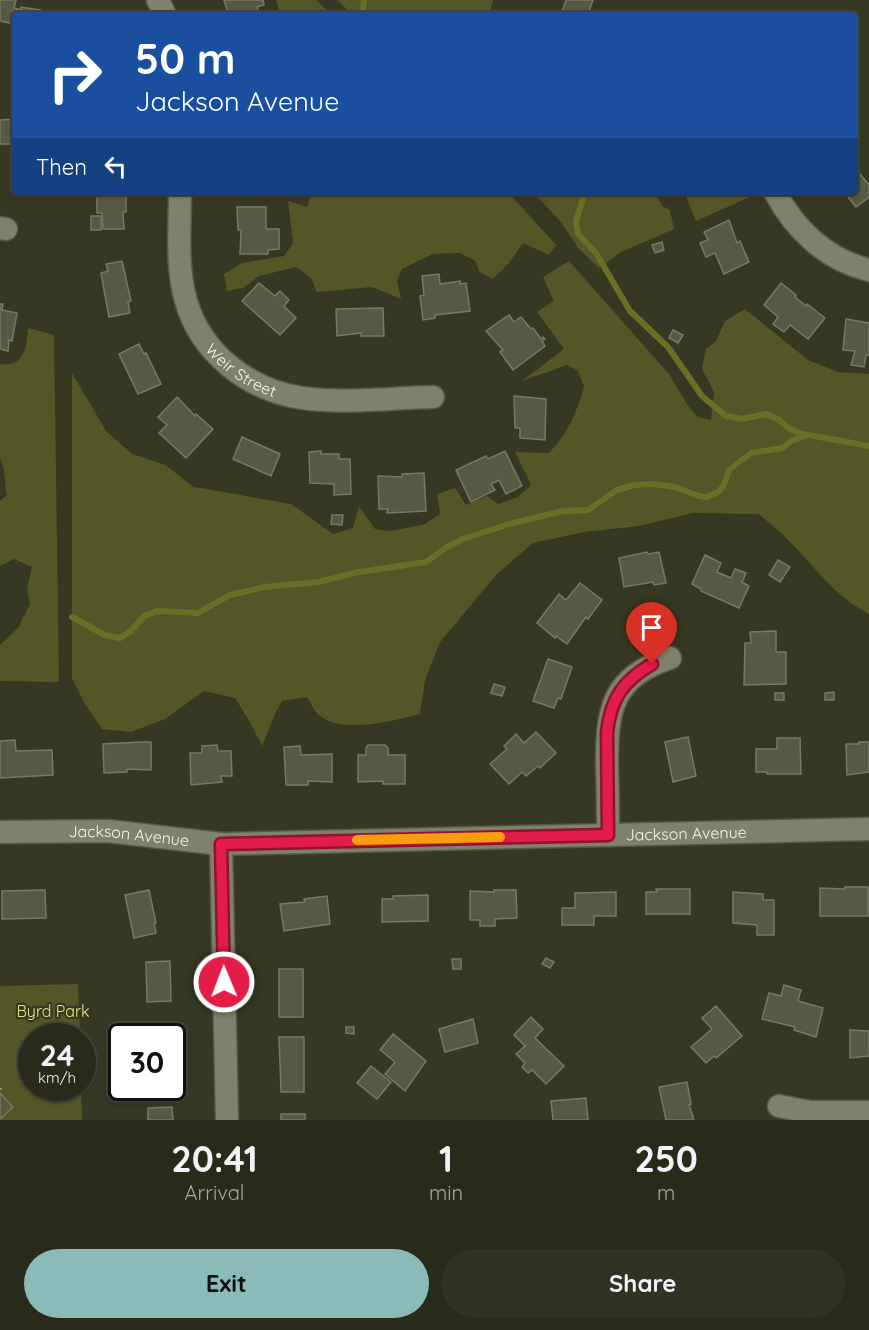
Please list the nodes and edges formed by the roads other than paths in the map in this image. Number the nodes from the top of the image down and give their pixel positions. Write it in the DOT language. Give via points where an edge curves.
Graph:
graph roads {
  1 [pos="180,195"];
  2 [pos="777,195"];
  3 [pos="869,270"];
  4 [pos="434,396"];
  5 [pos="670,658"];
  6 [pos="869,829"];
  7 [pos="0,832"];
  8 [pos="608,835"];
  9 [pos="221,844"];
  10 [pos="779,1106"];
  11 [pos="869,1112"];
  12 [pos="227,1120"];
  1 -- 4 [label="street, Weir Street" via="186,300 202,336 227,364 267,388 301,398"];
  2 -- 3 [label="street" via="798,226 818,246 837,259"];
  5 -- 8 [label="street" via="636,674 614,703 607,732"];
  6 -- 8 [label="street, Jackson Avenue"];
  7 -- 9 [label="street, Jackson Avenue" via="100,830"];
  8 -- 9 [label="street, Jackson Avenue"];
  9 -- 12 [label="street"];
  10 -- 11 [label="street" via="810,1112"];
}
